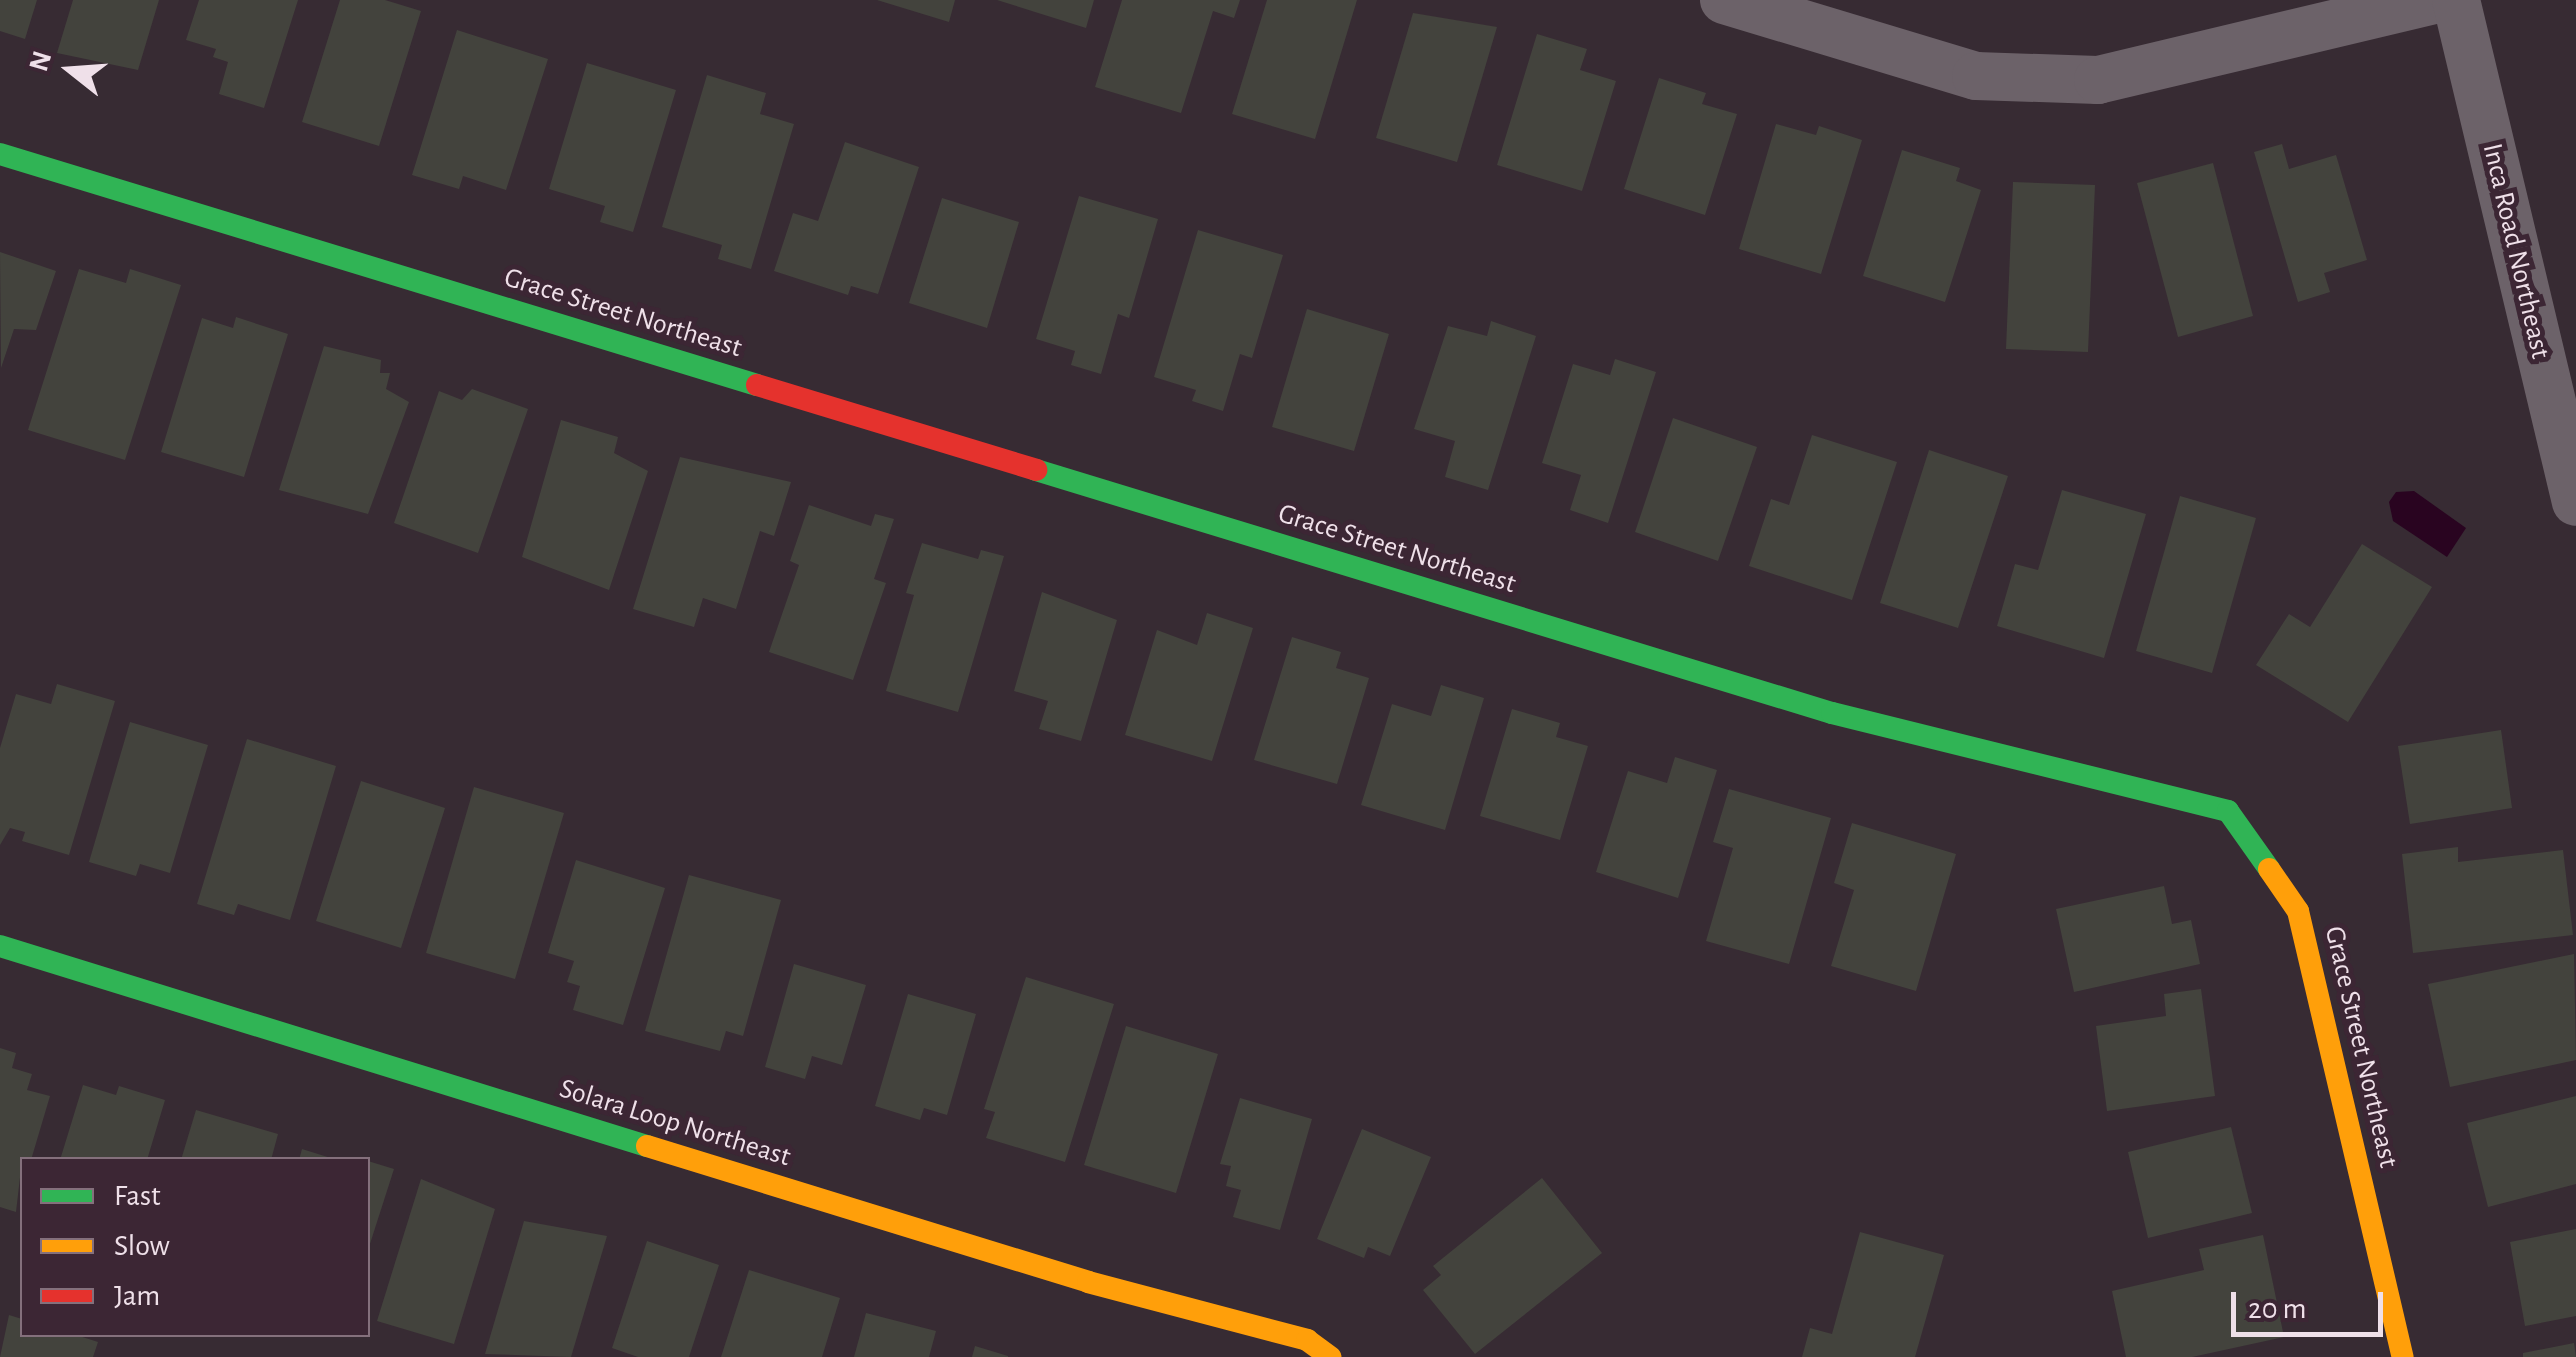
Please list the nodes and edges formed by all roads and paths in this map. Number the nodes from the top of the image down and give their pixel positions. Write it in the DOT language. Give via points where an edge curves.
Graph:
graph roads {
  1 [pos="1724,0"];
  2 [pos="2435,0"];
  3 [pos="2456,0"];
  4 [pos="0,154"];
  5 [pos="2576,502"];
  6 [pos="0,946"];
  7 [pos="1330,1357"];
  8 [pos="2404,1357"];
  1 -- 2 [label="street" via="1976,76 2098,80"];
  3 -- 5 [label="street, Inca Road Northeast"];
  4 -- 8 [label="street, Grace Street Northeast" via="1832,713 2228,811 2298,911"];
  6 -- 7 [label="street, Solara Loop Northeast" via="1088,1282 1306,1340"];
}
